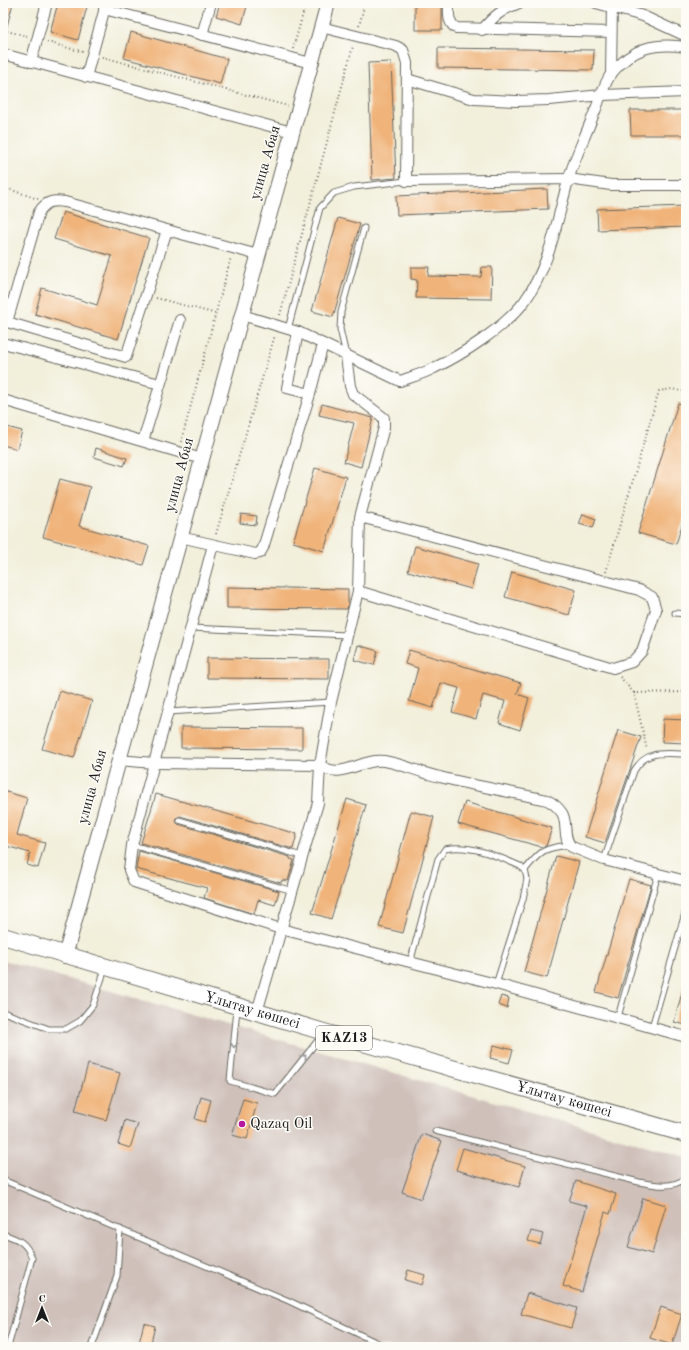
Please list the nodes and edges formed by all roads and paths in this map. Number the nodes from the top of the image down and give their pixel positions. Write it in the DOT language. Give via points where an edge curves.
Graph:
graph roads {
  1 [pos="47,3"];
  2 [pos="211,3"];
  3 [pos="306,3"];
  4 [pos="328,3"];
  5 [pos="365,3"];
  6 [pos="449,3"];
  7 [pos="519,3"];
  8 [pos="596,3"];
  9 [pos="612,5"];
  10 [pos="105,6"];
  11 [pos="321,28"];
  12 [pos="3,30"];
  13 [pos="482,30"];
  14 [pos="611,32"];
  15 [pos="202,35"];
  16 [pos="686,36"];
  17 [pos="356,37"];
  18 [pos="38,39"];
  19 [pos="686,47"];
  20 [pos="3,54"];
  21 [pos="92,54"];
  22 [pos="290,58"];
  23 [pos="31,62"];
  24 [pos="311,63"];
  25 [pos="611,75"];
  26 [pos="86,77"];
  27 [pos="407,79"];
  28 [pos="686,92"];
  29 [pos="602,95"];
  30 [pos="299,108"];
  31 [pos="292,132"];
  32 [pos="568,179"];
  33 [pos="406,181"];
  34 [pos="686,185"];
  35 [pos="3,187"];
  36 [pos="46,203"];
  37 [pos="364,228"];
  38 [pos="167,230"];
  39 [pos="233,248"];
  40 [pos="258,255"];
  41 [pos="146,296"];
  42 [pos="217,314"];
  43 [pos="242,315"];
  44 [pos="180,320"];
  45 [pos="277,326"];
  46 [pos="288,329"];
  47 [pos="298,332"];
  48 [pos="3,343"];
  49 [pos="323,344"];
  50 [pos="346,356"];
  51 [pos="160,384"];
  52 [pos="686,392"];
  53 [pos="310,394"];
  54 [pos="3,400"];
  55 [pos="143,441"];
  56 [pos="178,452"];
  57 [pos="202,459"];
  58 [pos="360,517"];
  59 [pos="180,537"];
  60 [pos="213,545"];
  61 [pos="604,581"];
  62 [pos="358,591"];
  63 [pos="675,613"];
  64 [pos="686,614"];
  65 [pos="192,628"];
  66 [pos="348,635"];
  67 [pos="613,668"];
  68 [pos="686,692"];
  69 [pos="634,693"];
  70 [pos="331,702"];
  71 [pos="168,712"];
  72 [pos="686,754"];
  73 [pos="648,755"];
  74 [pos="118,760"];
  75 [pos="154,763"];
  76 [pos="320,765"];
  77 [pos="179,820"];
  78 [pos="132,845"];
  79 [pos="569,845"];
  80 [pos="302,856"];
  81 [pos="604,860"];
  82 [pos="525,870"];
  83 [pos="658,874"];
  84 [pos="686,881"];
  85 [pos="292,891"];
  86 [pos="686,910"];
  87 [pos="282,929"];
  88 [pos="3,936"];
  89 [pos="65,956"];
  90 [pos="410,963"];
  91 [pos="105,968"];
  92 [pos="496,984"];
  93 [pos="237,1006"];
  94 [pos="3,1012"];
  95 [pos="257,1012"];
  96 [pos="618,1018"];
  97 [pos="652,1027"];
  98 [pos="324,1032"];
  99 [pos="686,1037"];
  100 [pos="435,1131"];
  101 [pos="686,1134"];
  102 [pos="686,1178"];
  103 [pos="3,1180"];
  104 [pos="120,1229"];
  105 [pos="3,1234"];
  106 [pos="8,1347"];
  107 [pos="92,1347"];
  108 [pos="386,1347"];
  1 -- 18 [label="street"];
  2 -- 15 [label="street"];
  3 -- 22 [label="path"];
  4 -- 11 [label="street, улица Абая"];
  5 -- 17 [label="path"];
  6 -- 13 [label="street" via="451,25 462,29"];
  7 -- 13 [label="street" via="494,16"];
  8 -- 9 [label="street"];
  9 -- 14 [label="street"];
  9 -- 16 [label="street"];
  10 -- 15 [label="street"];
  10 -- 21 [label="street"];
  11 -- 17 [label="street"];
  11 -- 24 [label="street, улица Абая"];
  12 -- 18 [label="path"];
  13 -- 14 [label="street"];
  14 -- 25 [label="street"];
  15 -- 22 [label="street"];
  17 -- 27 [label="street" via="396,46 402,50 406,55"];
  17 -- 45 [label="path"];
  18 -- 21 [label="path"];
  18 -- 23 [label="street"];
  19 -- 25 [label="street" via="672,44 649,46 632,55"];
  20 -- 23 [label="street"];
  21 -- 26 [label="street"];
  21 -- 30 [label="path"];
  22 -- 24 [label="street"];
  23 -- 26 [label="street"];
  24 -- 30 [label="street, улица Абая"];
  25 -- 29 [label="street"];
  26 -- 31 [label="street"];
  27 -- 29 [label="street" via="474,99 549,100"];
  27 -- 33 [label="street"];
  28 -- 29 [label="street"];
  29 -- 32 [label="street"];
  30 -- 31 [label="street, улица Абая"];
  31 -- 40 [label="street, улица Абая"];
  32 -- 33 [label="street"];
  32 -- 34 [label="street" via="611,185"];
  32 -- 50 [label="street" via="548,256 538,278 523,303 494,331 434,369 400,381"];
  33 -- 46 [label="lane" via="354,187 334,193 320,208"];
  35 -- 36 [label="path"];
  36 -- 38 [label="street" via="65,202"];
  36 -- 41 [label="street" via="39,212 6,322 126,357"];
  37 -- 50 [label="lane" via="341,312 340,329"];
  38 -- 39 [label="street"];
  38 -- 41 [label="street"];
  39 -- 40 [label="street"];
  39 -- 42 [label="path"];
  40 -- 43 [label="street, улица Абая"];
  41 -- 42 [label="path"];
  42 -- 56 [label="path"];
  43 -- 45 [label="street"];
  43 -- 57 [label="street, улица Абая"];
  44 -- 51 [label="street"];
  45 -- 46 [label="street"];
  45 -- 60 [label="path"];
  46 -- 47 [label="street"];
  47 -- 49 [label="street"];
  47 -- 53 [label="street" via="287,388"];
  48 -- 51 [label="street"];
  49 -- 50 [label="street"];
  49 -- 53 [label="street"];
  50 -- 58 [label="street" via="353,394 384,418 384,427"];
  51 -- 55 [label="street"];
  52 -- 61 [label="path" via="672,389 659,391"];
  53 -- 60 [label="street" via="260,553"];
  54 -- 55 [label="street"];
  55 -- 56 [label="street"];
  56 -- 57 [label="street"];
  57 -- 59 [label="street, улица Абая"];
  58 -- 61 [label="street"];
  58 -- 62 [label="street"];
  59 -- 60 [label="street"];
  59 -- 74 [label="street, улица Абая"];
  60 -- 65 [label="street"];
  61 -- 67 [label="street" via="639,590 652,597 656,610 642,651 632,662"];
  62 -- 66 [label="street"];
  62 -- 67 [label="street"];
  63 -- 64 [label="lane"];
  65 -- 66 [label="lane"];
  65 -- 71 [label="street"];
  66 -- 70 [label="street"];
  67 -- 69 [label="path"];
  68 -- 69 [label="path"];
  69 -- 73 [label="path"];
  70 -- 71 [label="lane"];
  70 -- 76 [label="street"];
  71 -- 75 [label="street"];
  72 -- 73 [label="lane"];
  73 -- 81 [label="lane" via="634,771"];
  74 -- 75 [label="street"];
  74 -- 89 [label="street, улица Абая"];
  75 -- 76 [label="street"];
  75 -- 78 [label="street"];
  76 -- 79 [label="street" via="331,771 342,771 383,761 440,778 547,800 563,814"];
  76 -- 80 [label="street" via="318,804"];
  77 -- 80 [label="lane"];
  78 -- 85 [label="lane"];
  78 -- 87 [label="street" via="129,870 134,882"];
  79 -- 81 [label="street"];
  79 -- 82 [label="lane" via="548,847 537,855"];
  80 -- 85 [label="street"];
  81 -- 83 [label="street"];
  82 -- 90 [label="lane" via="505,859 477,851 457,846 445,849 438,859"];
  82 -- 92 [label="lane" via="527,879 523,899"];
  83 -- 84 [label="street"];
  83 -- 96 [label="lane"];
  85 -- 87 [label="street"];
  86 -- 97 [label="lane"];
  87 -- 90 [label="street"];
  87 -- 95 [label="street"];
  88 -- 89 [label="main road, Ұлытау көшесі / KAZ13"];
  89 -- 91 [label="main road, Ұлытау көшесі / KAZ13"];
  90 -- 92 [label="street"];
  91 -- 93 [label="main road, Ұлытау көшесі / KAZ13"];
  91 -- 94 [label="lane" via="94,1005 80,1021 66,1029 49,1029"];
  92 -- 96 [label="street"];
  93 -- 95 [label="main road, Ұлытау көшесі / KAZ13"];
  93 -- 98 [label="lane, one-way" via="230,1081 275,1094"];
  95 -- 98 [label="main road, Ұлытау көшесі / KAZ13"];
  96 -- 97 [label="street"];
  97 -- 99 [label="street"];
  98 -- 101 [label="main road, Ұлытау көшесі / KAZ13"];
  100 -- 102 [label="lane" via="660,1186 680,1183"];
  103 -- 104 [label="lane"];
  104 -- 107 [label="lane" via="117,1276"];
  104 -- 108 [label="lane" via="290,1301"];
  105 -- 106 [label="lane" via="21,1240 28,1247 32,1258"];
}
